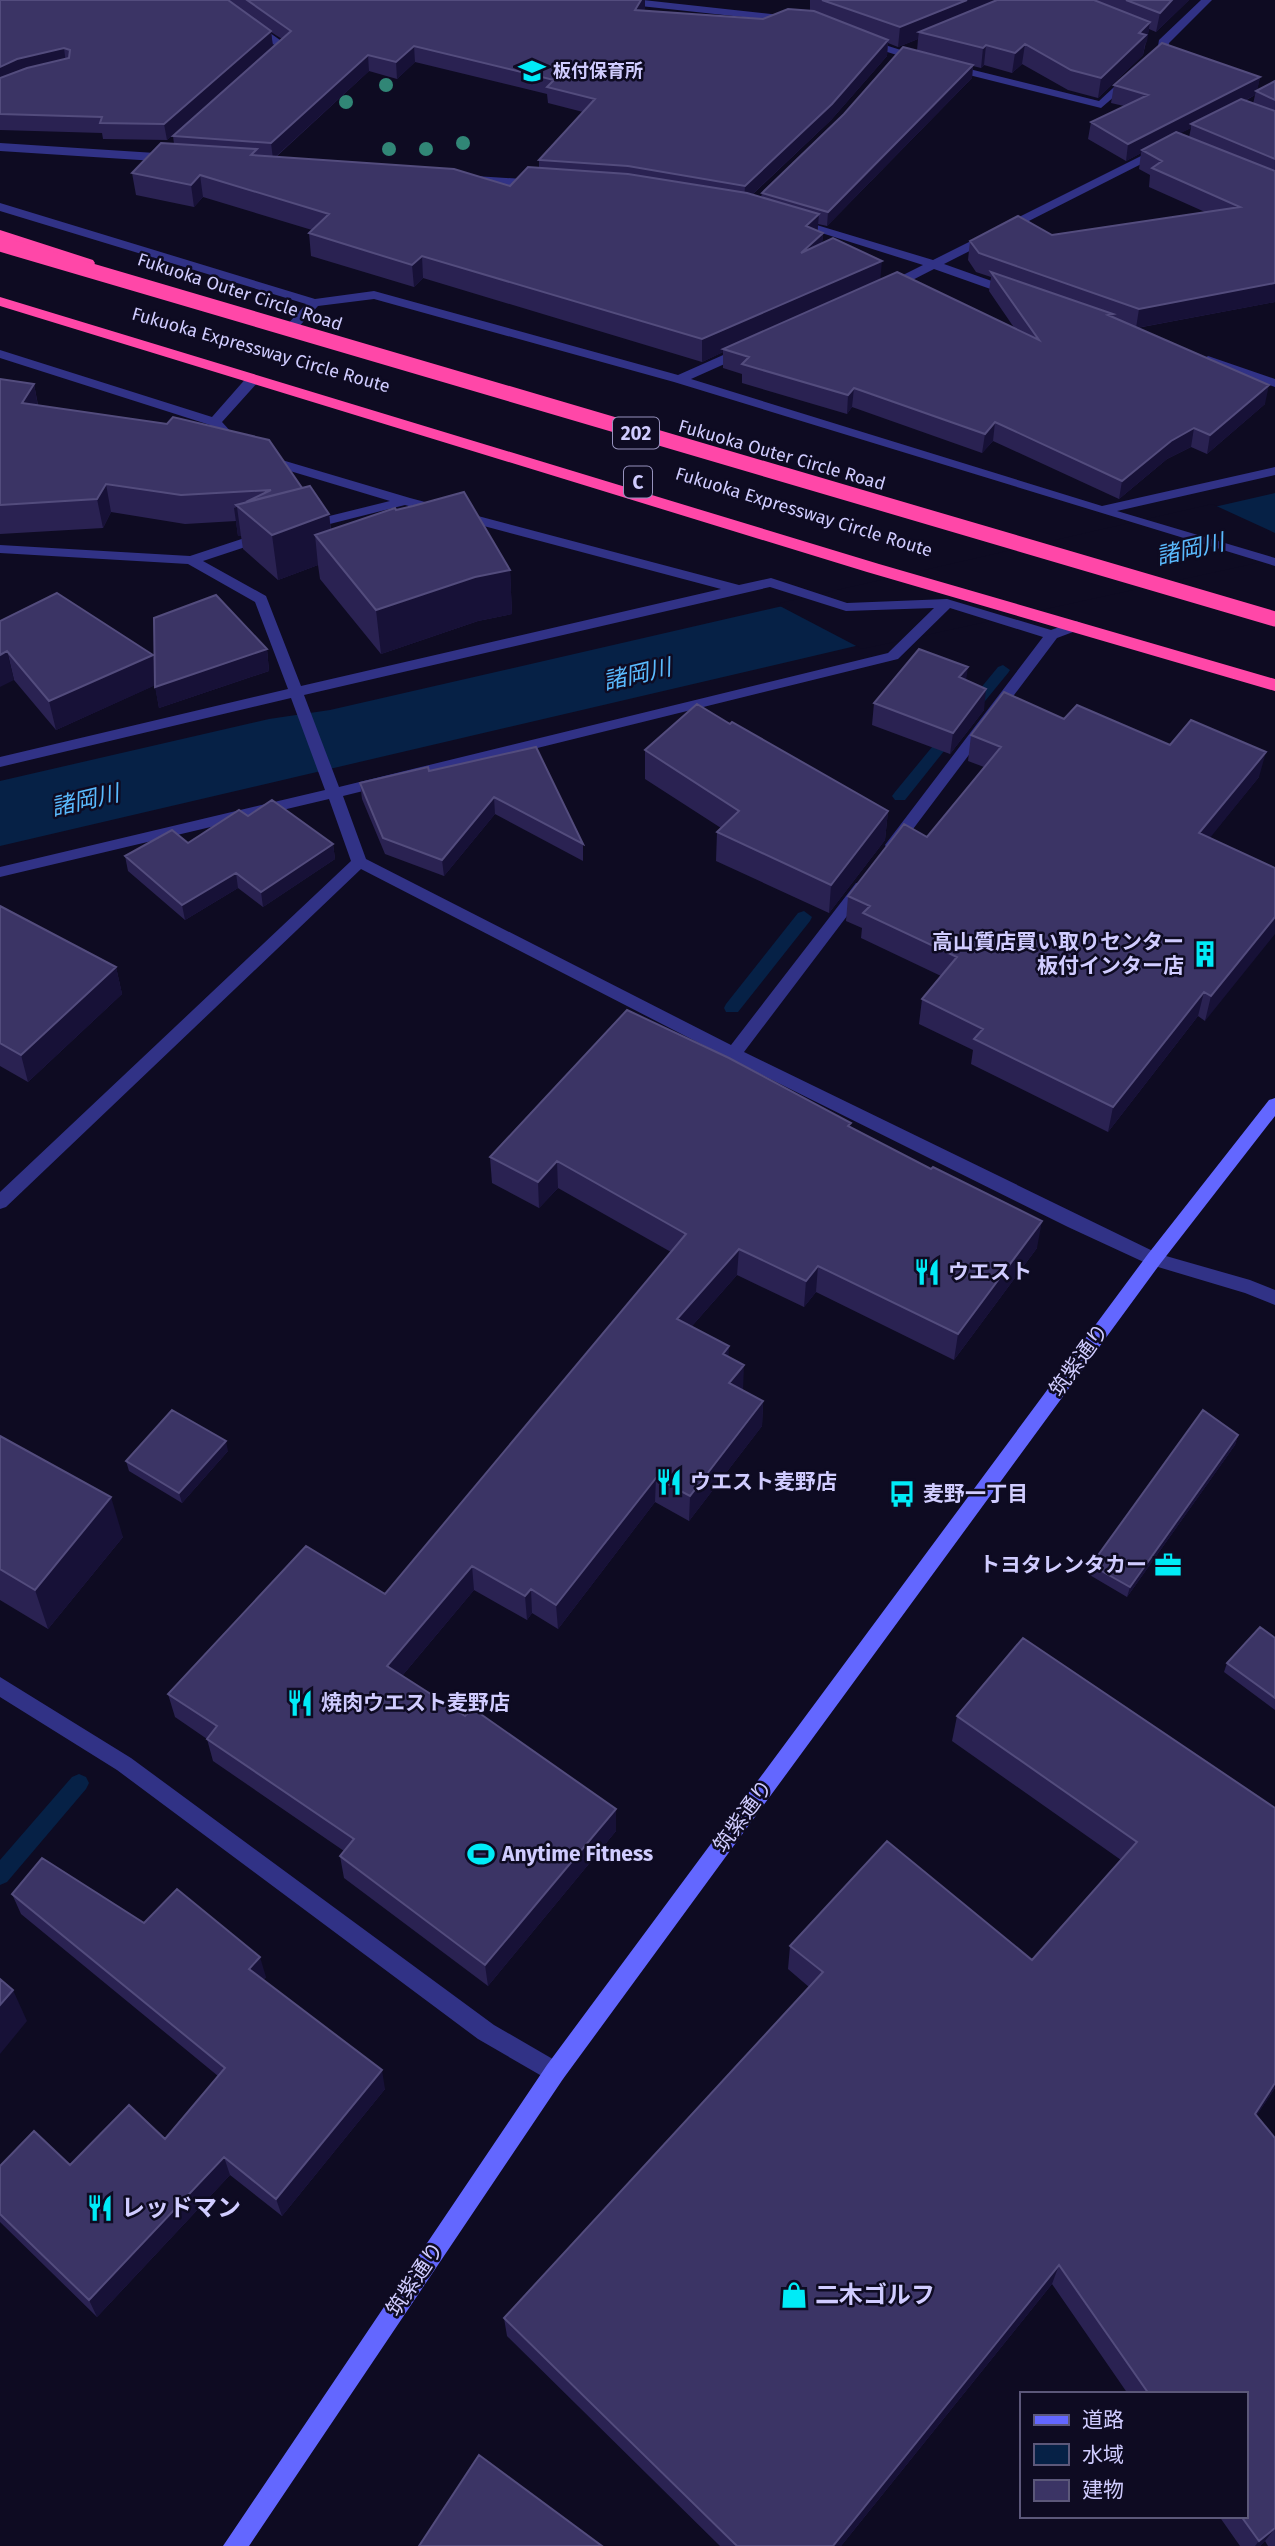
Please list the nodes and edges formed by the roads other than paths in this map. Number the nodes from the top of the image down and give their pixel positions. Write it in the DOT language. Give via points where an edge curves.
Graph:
graph roads {
  1 [pos="216,0"];
  2 [pos="612,0"];
  3 [pos="1207,0"];
  4 [pos="803,21"];
  5 [pos="851,36"];
  6 [pos="1151,38"];
  7 [pos="1163,43"];
  8 [pos="922,44"];
  9 [pos="898,54"];
  10 [pos="925,61"];
  11 [pos="889,64"];
  12 [pos="939,64"];
  13 [pos="263,65"];
  14 [pos="1174,144"];
  15 [pos="0,147"];
  16 [pos="169,148"];
  17 [pos="158,157"];
  18 [pos="185,159"];
  19 [pos="467,179"];
  20 [pos="548,184"];
  21 [pos="0,207"];
  22 [pos="788,221"];
  23 [pos="0,234"];
  24 [pos="0,244"];
  25 [pos="933,265"];
  26 [pos="879,291"];
  27 [pos="0,293"];
  28 [pos="1025,297"];
  29 [pos="0,301"];
  30 [pos="314,303"];
  31 [pos="289,330"];
  32 [pos="754,346"];
  33 [pos="0,354"];
  34 [pos="1193,355"];
  35 [pos="253,379"];
  36 [pos="679,379"];
  37 [pos="1275,383"];
  38 [pos="215,422"];
  39 [pos="1275,471"];
  40 [pos="405,501"];
  41 [pos="1100,510"];
  42 [pos="298,528"];
  43 [pos="272,535"];
  44 [pos="0,549"];
  45 [pos="191,560"];
  46 [pos="1275,562"];
  47 [pos="741,590"];
  48 [pos="947,603"];
  49 [pos="1275,620"];
  50 [pos="1076,626"];
  51 [pos="1052,635"];
  52 [pos="1275,671"];
  53 [pos="1275,685"];
  54 [pos="296,692"];
  55 [pos="0,762"];
  56 [pos="334,793"];
  57 [pos="885,856"];
  58 [pos="359,862"];
  59 [pos="0,872"];
  60 [pos="868,878"];
  61 [pos="734,1054"];
  62 [pos="1275,1104"];
  63 [pos="0,1202"];
  64 [pos="1154,1259"];
  65 [pos="1275,1298"];
  66 [pos="0,1686"];
  67 [pos="555,2072"];
  68 [pos="235,2546"];
  1 -- 13 [label="street" via="284,47"];
  2 -- 4 [label="street"];
  3 -- 7 [label="street"];
  5 -- 9 [label="street"];
  6 -- 7 [label="street"];
  7 -- 12 [label="street" via="1164,47 1101,105"];
  8 -- 9 [label="street"];
  9 -- 10 [label="street"];
  9 -- 11 [label="street"];
  14 -- 25 [label="street"];
  15 -- 17 [label="street"];
  16 -- 17 [label="street"];
  17 -- 18 [label="street"];
  19 -- 20 [label="street"];
  21 -- 30 [label="street"];
  22 -- 25 [label="street"];
  23 -- 31 [label="highway, Fukuoka Outer Circle Road / 202"];
  24 -- 49 [label="highway, Fukuoka Expressway Circle Route / C, bridge"];
  25 -- 26 [label="street"];
  25 -- 28 [label="street"];
  27 -- 52 [label="highway, Fukuoka Expressway Circle Route / C"];
  29 -- 35 [label="highway"];
  30 -- 31 [label="street"];
  30 -- 36 [label="street" via="374,295"];
  31 -- 49 [label="highway, Fukuoka Outer Circle Road / 202"];
  32 -- 36 [label="street"];
  33 -- 38 [label="street"];
  34 -- 37 [label="street"];
  35 -- 38 [label="street"];
  35 -- 50 [label="highway"];
  36 -- 41 [label="street"];
  38 -- 40 [label="street" via="242,452"];
  39 -- 41 [label="street"];
  40 -- 42 [label="street"];
  40 -- 47 [label="street"];
  41 -- 46 [label="street"];
  43 -- 45 [label="street"];
  44 -- 45 [label="street"];
  45 -- 54 [label="street" via="261,599"];
  47 -- 48 [label="street" via="771,582 846,607"];
  47 -- 54 [label="street"];
  48 -- 51 [label="street"];
  48 -- 56 [label="street" via="893,656"];
  50 -- 51 [label="street"];
  50 -- 53 [label="highway"];
  51 -- 57 [label="street"];
  54 -- 55 [label="street"];
  54 -- 56 [label="street"];
  56 -- 58 [label="street"];
  56 -- 59 [label="street"];
  58 -- 61 [label="street"];
  58 -- 63 [label="street"];
  60 -- 61 [label="street"];
  61 -- 64 [label="street"];
  62 -- 64 [label="street, 筑紫通り"];
  64 -- 65 [label="street"];
  64 -- 67 [label="street, 筑紫通り"];
  66 -- 67 [label="street" via="124,1764 486,2032"];
  67 -- 68 [label="street, 筑紫通り"];
}
